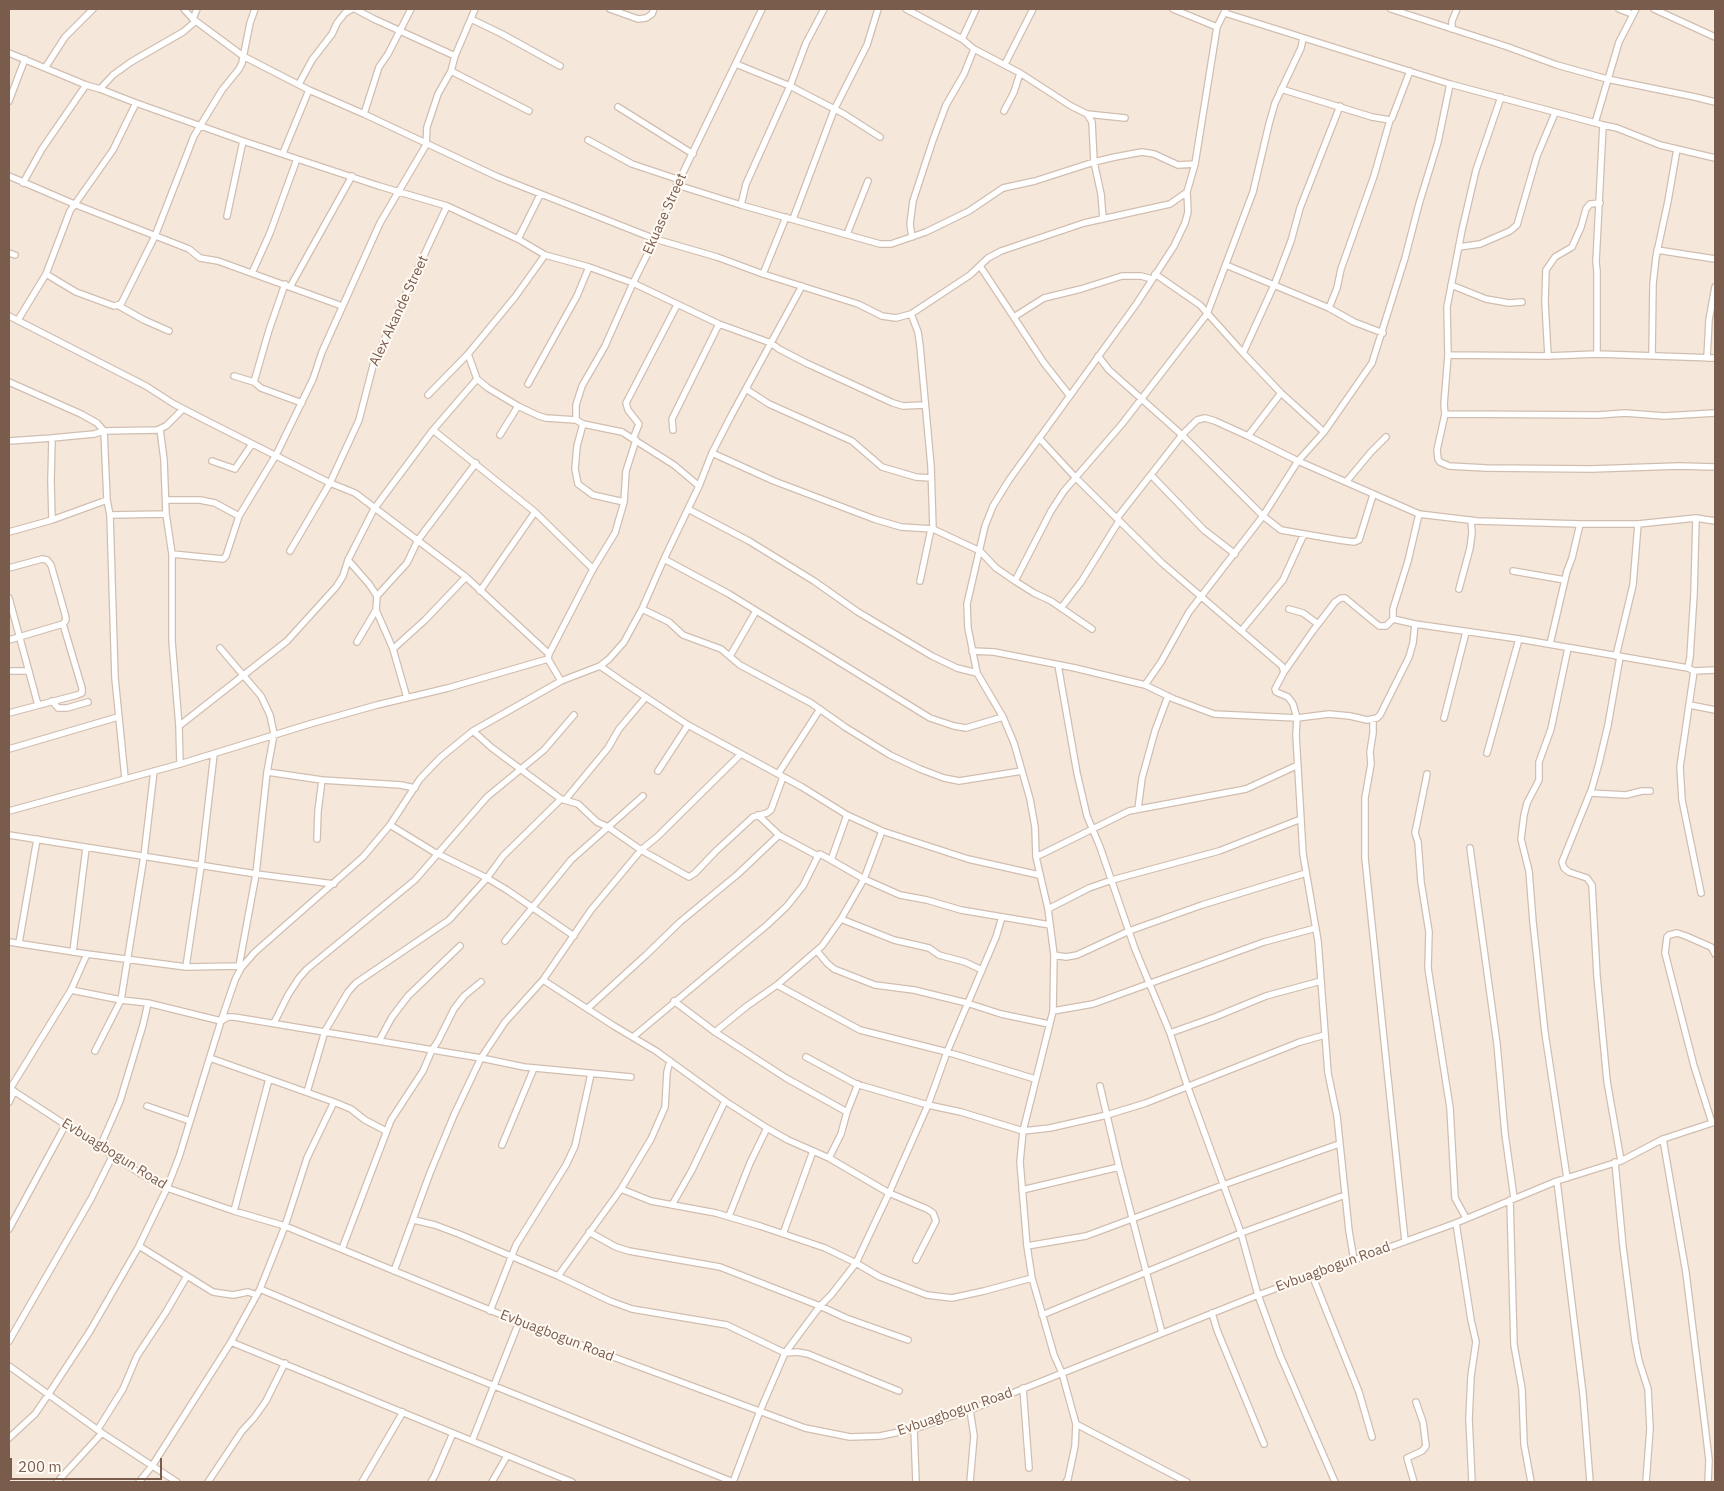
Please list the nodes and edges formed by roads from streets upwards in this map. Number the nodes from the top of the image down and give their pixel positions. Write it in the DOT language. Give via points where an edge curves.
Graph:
graph roads {
  1 [pos="93,9"];
  2 [pos="184,9"];
  3 [pos="197,9"];
  4 [pos="255,9"];
  5 [pos="354,9"];
  6 [pos="411,9"];
  7 [pos="474,9"];
  8 [pos="610,9"];
  9 [pos="654,9"];
  10 [pos="762,9"];
  11 [pos="824,9"];
  12 [pos="878,9"];
  13 [pos="906,9"];
  14 [pos="976,9"];
  15 [pos="1033,9"];
  16 [pos="1173,9"];
  17 [pos="1391,9"];
  18 [pos="1457,9"];
  19 [pos="1619,9"];
  20 [pos="1654,9"];
  21 [pos="1402,10"];
  22 [pos="1225,11"];
  23 [pos="1634,11"];
  24 [pos="471,19"];
  25 [pos="194,20"];
  26 [pos="1217,27"];
  27 [pos="1452,29"];
  28 [pos="400,31"];
  29 [pos="1715,37"];
  30 [pos="1303,38"];
  31 [pos="962,40"];
  32 [pos="974,49"];
  33 [pos="9,53"];
  34 [pos="243,56"];
  35 [pos="455,56"];
  36 [pos="25,59"];
  37 [pos="736,64"];
  38 [pos="1005,64"];
  39 [pos="560,66"];
  40 [pos="45,68"];
  41 [pos="1410,70"];
  42 [pos="450,71"];
  43 [pos="1020,73"];
  44 [pos="1607,79"];
  45 [pos="299,84"];
  46 [pos="1450,84"];
  47 [pos="86,85"];
  48 [pos="790,86"];
  49 [pos="100,89"];
  50 [pos="1281,89"];
  51 [pos="310,90"];
  52 [pos="1501,97"];
  53 [pos="9,101"];
  54 [pos="1715,102"];
  55 [pos="136,103"];
  56 [pos="1340,106"];
  57 [pos="618,107"];
  58 [pos="834,110"];
  59 [pos="529,111"];
  60 [pos="1004,111"];
  61 [pos="1555,113"];
  62 [pos="364,114"];
  63 [pos="1087,114"];
  64 [pos="1125,118"];
  65 [pos="1390,120"];
  66 [pos="1595,123"];
  67 [pos="199,125"];
  68 [pos="1603,126"];
  69 [pos="880,137"];
  70 [pos="588,140"];
  71 [pos="243,141"];
  72 [pos="426,144"];
  73 [pos="1677,149"];
  74 [pos="283,153"];
  75 [pos="693,154"];
  76 [pos="1715,158"];
  77 [pos="297,159"];
  78 [pos="1094,162"];
  79 [pos="1195,164"];
  80 [pos="9,176"];
  81 [pos="352,176"];
  82 [pos="868,181"];
  83 [pos="678,182"];
  84 [pos="23,183"];
  85 [pos="398,192"];
  86 [pos="1187,192"];
  87 [pos="540,195"];
  88 [pos="1600,203"];
  89 [pos="74,204"];
  90 [pos="741,205"];
  91 [pos="447,206"];
  92 [pos="227,216"];
  93 [pos="786,217"];
  94 [pos="793,219"];
  95 [pos="1103,219"];
  96 [pos="847,234"];
  97 [pos="155,236"];
  98 [pos="656,238"];
  99 [pos="912,238"];
  100 [pos="518,239"];
  101 [pos="1459,247"];
  102 [pos="1657,250"];
  103 [pos="546,256"];
  104 [pos="1715,258"];
  105 [pos="1226,265"];
  106 [pos="980,266"];
  107 [pos="589,267"];
  108 [pos="252,273"];
  109 [pos="46,274"];
  110 [pos="763,274"];
  111 [pos="1153,276"];
  112 [pos="633,283"];
  113 [pos="287,285"];
  114 [pos="1451,285"];
  115 [pos="802,286"];
  116 [pos="1273,286"];
  117 [pos="1715,287"];
  118 [pos="1522,302"];
  119 [pos="677,305"];
  120 [pos="119,306"];
  121 [pos="342,306"];
  122 [pos="1329,308"];
  123 [pos="911,314"];
  124 [pos="1207,314"];
  125 [pos="9,316"];
  126 [pos="1014,317"];
  127 [pos="18,320"];
  128 [pos="718,324"];
  129 [pos="169,331"];
  130 [pos="1382,333"];
  131 [pos="771,343"];
  132 [pos="1242,353"];
  133 [pos="468,354"];
  134 [pos="1597,354"];
  135 [pos="1448,355"];
  136 [pos="1098,356"];
  137 [pos="1548,356"];
  138 [pos="1652,356"];
  139 [pos="1707,358"];
  140 [pos="1715,358"];
  141 [pos="234,376"];
  142 [pos="477,378"];
  143 [pos="9,382"];
  144 [pos="254,382"];
  145 [pos="528,384"];
  146 [pos="746,389"];
  147 [pos="1281,393"];
  148 [pos="428,395"];
  149 [pos="1070,396"];
  150 [pos="1141,398"];
  151 [pos="302,403"];
  152 [pos="925,405"];
  153 [pos="518,406"];
  154 [pos="183,409"];
  155 [pos="1715,413"];
  156 [pos="1445,414"];
  157 [pos="576,420"];
  158 [pos="582,424"];
  159 [pos="160,430"];
  160 [pos="433,430"];
  161 [pos="673,430"];
  162 [pos="104,431"];
  163 [pos="1324,432"];
  164 [pos="500,435"];
  165 [pos="1182,435"];
  166 [pos="1248,436"];
  167 [pos="52,438"];
  168 [pos="1039,438"];
  169 [pos="1386,438"];
  170 [pos="634,439"];
  171 [pos="9,441"];
  172 [pos="252,444"];
  173 [pos="712,453"];
  174 [pos="276,455"];
  175 [pos="212,461"];
  176 [pos="1298,461"];
  177 [pos="476,463"];
  178 [pos="1715,467"];
  179 [pos="1151,475"];
  180 [pos="931,478"];
  181 [pos="1076,478"];
  182 [pos="1346,482"];
  183 [pos="330,483"];
  184 [pos="700,486"];
  185 [pos="1373,495"];
  186 [pos="107,500"];
  187 [pos="166,500"];
  188 [pos="624,502"];
  189 [pos="688,508"];
  190 [pos="374,509"];
  191 [pos="535,512"];
  192 [pos="166,514"];
  193 [pos="1419,514"];
  194 [pos="110,515"];
  195 [pos="239,516"];
  196 [pos="1263,516"];
  197 [pos="1696,518"];
  198 [pos="1118,519"];
  199 [pos="52,520"];
  200 [pos="1471,520"];
  201 [pos="1715,521"];
  202 [pos="1580,524"];
  203 [pos="1638,524"];
  204 [pos="932,529"];
  205 [pos="9,532"];
  206 [pos="1304,534"];
  207 [pos="418,540"];
  208 [pos="290,551"];
  209 [pos="980,551"];
  210 [pos="172,554"];
  211 [pos="1235,554"];
  212 [pos="664,559"];
  213 [pos="348,560"];
  214 [pos="9,568"];
  215 [pos="593,569"];
  216 [pos="1513,571"];
  217 [pos="466,577"];
  218 [pos="1565,580"];
  219 [pos="920,581"];
  220 [pos="1015,581"];
  221 [pos="1459,589"];
  222 [pos="480,591"];
  223 [pos="377,596"];
  224 [pos="1201,597"];
  225 [pos="9,598"];
  226 [pos="1061,608"];
  227 [pos="642,609"];
  228 [pos="1289,609"];
  229 [pos="376,610"];
  230 [pos="756,611"];
  231 [pos="1393,619"];
  232 [pos="63,624"];
  233 [pos="1318,624"];
  234 [pos="1414,624"];
  235 [pos="1092,629"];
  236 [pos="1241,631"];
  237 [pos="1466,632"];
  238 [pos="19,636"];
  239 [pos="1519,639"];
  240 [pos="9,640"];
  241 [pos="357,642"];
  242 [pos="1550,644"];
  243 [pos="220,648"];
  244 [pos="1568,648"];
  245 [pos="393,649"];
  246 [pos="972,651"];
  247 [pos="548,656"];
  248 [pos="730,656"];
  249 [pos="1618,657"];
  250 [pos="1058,665"];
  251 [pos="600,666"];
  252 [pos="1688,668"];
  253 [pos="9,670"];
  254 [pos="1715,670"];
  255 [pos="29,671"];
  256 [pos="1694,671"];
  257 [pos="977,672"];
  258 [pos="1284,672"];
  259 [pos="243,676"];
  260 [pos="561,681"];
  261 [pos="1145,686"];
  262 [pos="1168,696"];
  263 [pos="646,697"];
  264 [pos="407,698"];
  265 [pos="52,701"];
  266 [pos="88,702"];
  267 [pos="38,705"];
  268 [pos="1690,705"];
  269 [pos="820,709"];
  270 [pos="1715,710"];
  271 [pos="9,713"];
  272 [pos="574,716"];
  273 [pos="118,717"];
  274 [pos="1003,717"];
  275 [pos="1297,718"];
  276 [pos="1444,718"];
  277 [pos="1373,720"];
  278 [pos="688,725"];
  279 [pos="179,726"];
  280 [pos="473,731"];
  281 [pos="274,734"];
  282 [pos="9,749"];
  283 [pos="1487,753"];
  284 [pos="214,754"];
  285 [pos="740,754"];
  286 [pos="180,764"];
  287 [pos="1298,765"];
  288 [pos="519,769"];
  289 [pos="154,771"];
  290 [pos="658,771"];
  291 [pos="1022,771"];
  292 [pos="267,772"];
  293 [pos="1427,774"];
  294 [pos="780,776"];
  295 [pos="125,778"];
  296 [pos="322,780"];
  297 [pos="415,788"];
  298 [pos="1650,791"];
  299 [pos="1590,793"];
  300 [pos="643,796"];
  301 [pos="563,799"];
  302 [pos="1138,809"];
  303 [pos="9,811"];
  304 [pos="758,815"];
  305 [pos="847,815"];
  306 [pos="1301,819"];
  307 [pos="390,825"];
  308 [pos="608,827"];
  309 [pos="1093,829"];
  310 [pos="882,831"];
  311 [pos="9,835"];
  312 [pos="778,835"];
  313 [pos="37,839"];
  314 [pos="317,839"];
  315 [pos="86,848"];
  316 [pos="1470,848"];
  317 [pos="641,850"];
  318 [pos="438,854"];
  319 [pos="144,856"];
  320 [pos="818,856"];
  321 [pos="1036,857"];
  322 [pos="831,860"];
  323 [pos="201,866"];
  324 [pos="1306,873"];
  325 [pos="256,874"];
  326 [pos="1040,875"];
  327 [pos="487,878"];
  328 [pos="864,879"];
  329 [pos="1112,880"];
  330 [pos="334,884"];
  331 [pos="1701,893"];
  332 [pos="533,907"];
  333 [pos="1048,909"];
  334 [pos="1002,917"];
  335 [pos="841,919"];
  336 [pos="1050,925"];
  337 [pos="1316,928"];
  338 [pos="1129,931"];
  339 [pos="574,936"];
  340 [pos="505,941"];
  341 [pos="9,942"];
  342 [pos="19,943"];
  343 [pos="460,946"];
  344 [pos="817,951"];
  345 [pos="73,952"];
  346 [pos="87,954"];
  347 [pos="1715,954"];
  348 [pos="1054,955"];
  349 [pos="127,960"];
  350 [pos="186,967"];
  351 [pos="240,967"];
  352 [pos="982,970"];
  353 [pos="543,980"];
  354 [pos="1321,981"];
  355 [pos="481,982"];
  356 [pos="1150,983"];
  357 [pos="777,985"];
  358 [pos="71,990"];
  359 [pos="121,1000"];
  360 [pos="674,1001"];
  361 [pos="148,1003"];
  362 [pos="967,1003"];
  363 [pos="588,1008"];
  364 [pos="1053,1012"];
  365 [pos="221,1021"];
  366 [pos="274,1023"];
  367 [pos="1049,1024"];
  368 [pos="325,1031"];
  369 [pos="715,1032"];
  370 [pos="1170,1033"];
  371 [pos="1325,1035"];
  372 [pos="634,1037"];
  373 [pos="379,1041"];
  374 [pos="432,1050"];
  375 [pos="95,1051"];
  376 [pos="947,1052"];
  377 [pos="806,1057"];
  378 [pos="210,1058"];
  379 [pos="481,1058"];
  380 [pos="670,1061"];
  381 [pos="534,1068"];
  382 [pos="591,1074"];
  383 [pos="631,1077"];
  384 [pos="269,1079"];
  385 [pos="1035,1079"];
  386 [pos="858,1084"];
  387 [pos="1187,1085"];
  388 [pos="1100,1086"];
  389 [pos="11,1089"];
  390 [pos="307,1092"];
  391 [pos="725,1101"];
  392 [pos="9,1102"];
  393 [pos="334,1102"];
  394 [pos="928,1104"];
  395 [pos="147,1106"];
  396 [pos="847,1112"];
  397 [pos="1107,1115"];
  398 [pos="190,1120"];
  399 [pos="1714,1122"];
  400 [pos="66,1124"];
  401 [pos="767,1128"];
  402 [pos="1023,1130"];
  403 [pos="386,1131"];
  404 [pos="1663,1139"];
  405 [pos="1340,1144"];
  406 [pos="502,1145"];
  407 [pos="100,1147"];
  408 [pos="813,1151"];
  409 [pos="113,1155"];
  410 [pos="829,1158"];
  411 [pos="1618,1161"];
  412 [pos="1118,1167"];
  413 [pos="1567,1178"];
  414 [pos="1557,1182"];
  415 [pos="1223,1184"];
  416 [pos="167,1188"];
  417 [pos="621,1188"];
  418 [pos="1022,1190"];
  419 [pos="889,1193"];
  420 [pos="1345,1195"];
  421 [pos="1512,1199"];
  422 [pos="672,1205"];
  423 [pos="234,1211"];
  424 [pos="728,1216"];
  425 [pos="1132,1218"];
  426 [pos="1466,1218"];
  427 [pos="414,1220"];
  428 [pos="1456,1223"];
  429 [pos="285,1226"];
  430 [pos="9,1229"];
  431 [pos="589,1232"];
  432 [pos="1241,1233"];
  433 [pos="784,1234"];
  434 [pos="1405,1241"];
  435 [pos="139,1246"];
  436 [pos="1027,1246"];
  437 [pos="342,1249"];
  438 [pos="512,1257"];
  439 [pos="916,1260"];
  440 [pos="1354,1260"];
  441 [pos="856,1262"];
  442 [pos="394,1271"];
  443 [pos="1146,1271"];
  444 [pos="1312,1275"];
  445 [pos="187,1276"];
  446 [pos="558,1276"];
  447 [pos="1032,1278"];
  448 [pos="259,1292"];
  449 [pos="1258,1295"];
  450 [pos="820,1306"];
  451 [pos="490,1311"];
  452 [pos="1212,1313"];
  453 [pos="1042,1315"];
  454 [pos="519,1322"];
  455 [pos="1162,1333"];
  456 [pos="908,1340"];
  457 [pos="9,1341"];
  458 [pos="231,1342"];
  459 [pos="786,1353"];
  460 [pos="285,1363"];
  461 [pos="9,1366"];
  462 [pos="1062,1373"];
  463 [pos="494,1385"];
  464 [pos="1023,1388"];
  465 [pos="899,1391"];
  466 [pos="48,1395"];
  467 [pos="1416,1402"];
  468 [pos="970,1410"];
  469 [pos="760,1411"];
  470 [pos="403,1412"];
  471 [pos="1076,1424"];
  472 [pos="914,1429"];
  473 [pos="100,1431"];
  474 [pos="453,1433"];
  475 [pos="1372,1437"];
  476 [pos="9,1438"];
  477 [pos="472,1441"];
  478 [pos="1264,1444"];
  479 [pos="507,1456"];
  480 [pos="152,1466"];
  481 [pos="1029,1468"];
  482 [pos="559,1480"];
  483 [pos="1068,1481"];
  484 [pos="57,1482"];
  485 [pos="139,1482"];
  486 [pos="176,1482"];
  487 [pos="208,1482"];
  488 [pos="362,1482"];
  489 [pos="431,1482"];
  490 [pos="492,1482"];
  491 [pos="572,1482"];
  492 [pos="733,1482"];
  493 [pos="916,1482"];
  494 [pos="970,1482"];
  495 [pos="1187,1482"];
  496 [pos="1335,1482"];
  497 [pos="1414,1482"];
  498 [pos="1472,1482"];
  499 [pos="1531,1482"];
  500 [pos="1590,1482"];
  501 [pos="1646,1482"];
  502 [pos="1708,1482"];
  1 -- 40 [label="street" via="65,37"];
  2 -- 25 [label="street"];
  3 -- 25 [label="street"];
  4 -- 34 [label="street"];
  5 -- 28 [label="street"];
  5 -- 45 [label="street" via="345,13 337,23"];
  6 -- 28 [label="street"];
  7 -- 24 [label="street"];
  8 -- 9 [label="street" via="638,19 646,18"];
  10 -- 37 [label="street, Ekuase Street"];
  11 -- 48 [label="street" via="806,43"];
  12 -- 58 [label="street" via="867,45"];
  13 -- 31 [label="street"];
  14 -- 31 [label="street"];
  15 -- 38 [label="street"];
  16 -- 26 [label="street"];
  17 -- 21 [label="street"];
  18 -- 27 [label="street"];
  19 -- 23 [label="street"];
  20 -- 29 [label="street"];
  21 -- 27 [label="street"];
  22 -- 26 [label="street"];
  22 -- 30 [label="street"];
  23 -- 44 [label="street" via="1619,42"];
  24 -- 35 [label="street"];
  24 -- 39 [label="street"];
  25 -- 34 [label="street"];
  25 -- 49 [label="street" via="184,32 119,71"];
  26 -- 79 [label="street"];
  27 -- 44 [label="street"];
  28 -- 35 [label="street"];
  28 -- 62 [label="street" via="379,68"];
  30 -- 41 [label="street"];
  30 -- 50 [label="street"];
  31 -- 32 [label="street"];
  32 -- 38 [label="street"];
  32 -- 99 [label="street" via="946,105 933,140 913,201"];
  33 -- 36 [label="street"];
  34 -- 45 [label="street"];
  34 -- 67 [label="street" via="239,69"];
  35 -- 42 [label="street"];
  36 -- 40 [label="street"];
  36 -- 53 [label="street"];
  37 -- 48 [label="street"];
  37 -- 75 [label="street, Ekuase Street"];
  38 -- 43 [label="street"];
  40 -- 47 [label="street"];
  41 -- 46 [label="street"];
  41 -- 65 [label="street"];
  42 -- 59 [label="street"];
  42 -- 72 [label="street" via="427,127"];
  43 -- 60 [label="street"];
  43 -- 63 [label="street"];
  44 -- 54 [label="street"];
  44 -- 66 [label="street"];
  45 -- 51 [label="street"];
  46 -- 52 [label="street"];
  46 -- 130 [label="street" via="1438,142"];
  47 -- 49 [label="street"];
  47 -- 84 [label="street"];
  48 -- 58 [label="street"];
  48 -- 90 [label="street" via="746,184"];
  49 -- 55 [label="street"];
  50 -- 56 [label="street"];
  50 -- 105 [label="street" via="1253,192"];
  51 -- 62 [label="street"];
  51 -- 74 [label="street"];
  52 -- 61 [label="street"];
  52 -- 101 [label="street" via="1476,170"];
  55 -- 67 [label="street"];
  55 -- 89 [label="street" via="113,150"];
  56 -- 65 [label="street"];
  56 -- 116 [label="street"];
  57 -- 75 [label="street"];
  58 -- 69 [label="street"];
  58 -- 94 [label="street"];
  61 -- 66 [label="street"];
  61 -- 101 [label="street" via="1537,156 1516,225 1480,244"];
  62 -- 72 [label="street"];
  63 -- 64 [label="street"];
  63 -- 78 [label="street" via="1092,122"];
  65 -- 122 [label="street"];
  66 -- 68 [label="street"];
  67 -- 71 [label="street"];
  67 -- 97 [label="street"];
  68 -- 73 [label="street"];
  68 -- 88 [label="street"];
  70 -- 83 [label="street" via="632,164"];
  71 -- 74 [label="street"];
  71 -- 92 [label="street"];
  72 -- 85 [label="street"];
  72 -- 87 [label="street"];
  73 -- 76 [label="street"];
  73 -- 102 [label="street"];
  74 -- 77 [label="street"];
  75 -- 83 [label="street, Ekuase Street"];
  77 -- 81 [label="street"];
  77 -- 108 [label="street"];
  78 -- 79 [label="street" via="1142,152 1178,165"];
  78 -- 95 [label="street"];
  78 -- 99 [label="street" via="1003,188 969,211"];
  79 -- 86 [label="street"];
  80 -- 84 [label="street"];
  81 -- 85 [label="street"];
  81 -- 113 [label="street"];
  82 -- 96 [label="street"];
  83 -- 90 [label="street"];
  83 -- 98 [label="street, Ekuase Street"];
  84 -- 89 [label="street"];
  85 -- 91 [label="street"];
  85 -- 121 [label="street"];
  86 -- 95 [label="street" via="1170,204"];
  86 -- 111 [label="street" via="1185,223"];
  87 -- 98 [label="street"];
  87 -- 100 [label="street"];
  88 -- 134 [label="street" via="1596,262"];
  88 -- 137 [label="street" via="1590,204 1572,247 1555,257 1546,270"];
  89 -- 97 [label="street"];
  89 -- 109 [label="street"];
  90 -- 93 [label="street"];
  91 -- 100 [label="street"];
  91 -- 183 [label="street, Alex Akande Street" via="374,362 359,420"];
  93 -- 94 [label="street"];
  93 -- 110 [label="street"];
  94 -- 96 [label="street"];
  95 -- 106 [label="street" via="1001,251"];
  96 -- 99 [label="street" via="880,244"];
  97 -- 108 [label="street" via="189,249 200,258"];
  97 -- 120 [label="street"];
  98 -- 110 [label="street"];
  98 -- 112 [label="street, Ekuase Street"];
  100 -- 103 [label="street"];
  101 -- 114 [label="street"];
  102 -- 104 [label="street"];
  102 -- 138 [label="street"];
  103 -- 107 [label="street"];
  103 -- 133 [label="street" via="516,298"];
  105 -- 116 [label="street"];
  105 -- 124 [label="street"];
  106 -- 123 [label="street"];
  106 -- 126 [label="street"];
  107 -- 112 [label="street"];
  107 -- 145 [label="street"];
  108 -- 113 [label="street"];
  109 -- 120 [label="street" via="76,292"];
  109 -- 127 [label="street"];
  110 -- 115 [label="street"];
  111 -- 124 [label="street" via="1200,305"];
  111 -- 126 [label="street" via="1122,276 1044,298"];
  111 -- 136 [label="street"];
  112 -- 119 [label="street"];
  112 -- 157 [label="street, Ekuase Street" via="605,346 582,386 576,405"];
  113 -- 121 [label="street"];
  113 -- 144 [label="street" via="269,330"];
  114 -- 118 [label="street" via="1486,300"];
  114 -- 135 [label="street" via="1447,307"];
  115 -- 123 [label="street" via="858,304 882,316 896,318"];
  115 -- 131 [label="street"];
  116 -- 122 [label="street"];
  116 -- 132 [label="street"];
  117 -- 139 [label="street"];
  119 -- 128 [label="street"];
  119 -- 170 [label="street" via="626,403 639,424"];
  120 -- 129 [label="street"];
  121 -- 151 [label="street"];
  122 -- 130 [label="street"];
  123 -- 152 [label="street" via="918,332"];
  124 -- 132 [label="street"];
  124 -- 150 [label="street"];
  125 -- 127 [label="street"];
  126 -- 149 [label="street"];
  127 -- 154 [label="street" via="146,386"];
  128 -- 131 [label="street"];
  128 -- 161 [label="street" via="672,419"];
  130 -- 163 [label="street" via="1372,362"];
  131 -- 146 [label="street"];
  131 -- 152 [label="street" via="893,403"];
  132 -- 147 [label="street"];
  133 -- 142 [label="street"];
  133 -- 148 [label="street"];
  134 -- 137 [label="street"];
  134 -- 138 [label="street"];
  135 -- 137 [label="street"];
  135 -- 156 [label="street"];
  136 -- 149 [label="street"];
  136 -- 150 [label="street"];
  138 -- 139 [label="street"];
  139 -- 140 [label="street"];
  141 -- 144 [label="street"];
  142 -- 153 [label="street"];
  142 -- 160 [label="street"];
  143 -- 162 [label="street" via="81,414"];
  144 -- 151 [label="street" via="261,388"];
  146 -- 173 [label="street"];
  146 -- 180 [label="street" via="769,404 852,441 882,467"];
  147 -- 163 [label="street"];
  147 -- 166 [label="street"];
  149 -- 168 [label="street"];
  150 -- 165 [label="street"];
  150 -- 181 [label="street"];
  151 -- 174 [label="street"];
  152 -- 180 [label="street"];
  153 -- 157 [label="street" via="546,418"];
  153 -- 164 [label="street"];
  154 -- 159 [label="street"];
  154 -- 172 [label="street"];
  155 -- 156 [label="street" via="1664,416 1625,413"];
  156 -- 178 [label="street" via="1436,450 1440,462 1449,466"];
  157 -- 158 [label="street"];
  158 -- 170 [label="street" via="622,432"];
  158 -- 188 [label="street" via="575,469 578,484 593,495"];
  159 -- 162 [label="street"];
  159 -- 187 [label="street"];
  160 -- 177 [label="street"];
  160 -- 190 [label="street"];
  162 -- 167 [label="street"];
  162 -- 186 [label="street"];
  163 -- 176 [label="street"];
  165 -- 166 [label="street" via="1197,420 1205,418"];
  165 -- 179 [label="street"];
  165 -- 196 [label="street"];
  166 -- 176 [label="street"];
  167 -- 171 [label="street"];
  167 -- 199 [label="street"];
  168 -- 181 [label="street"];
  168 -- 209 [label="street" via="993,506"];
  169 -- 182 [label="street"];
  170 -- 184 [label="street"];
  170 -- 188 [label="street" via="626,471"];
  172 -- 174 [label="street"];
  172 -- 175 [label="street" via="235,468"];
  173 -- 184 [label="street"];
  173 -- 204 [label="street" via="774,481 874,519 901,527"];
  174 -- 183 [label="street"];
  174 -- 195 [label="street"];
  176 -- 182 [label="street"];
  176 -- 196 [label="street"];
  177 -- 191 [label="street"];
  177 -- 207 [label="street"];
  179 -- 198 [label="street"];
  179 -- 211 [label="street" via="1204,530"];
  180 -- 204 [label="street"];
  181 -- 198 [label="street"];
  181 -- 220 [label="street" via="1051,511"];
  182 -- 185 [label="street"];
  183 -- 190 [label="street" via="355,493"];
  183 -- 208 [label="street, Alex Akande Street"];
  184 -- 189 [label="street"];
  185 -- 193 [label="street"];
  185 -- 206 [label="street" via="1359,540 1354,542"];
  186 -- 194 [label="street"];
  186 -- 199 [label="street"];
  187 -- 192 [label="street"];
  187 -- 195 [label="street" via="215,503"];
  188 -- 215 [label="street" via="615,533"];
  189 -- 212 [label="street"];
  189 -- 257 [label="street" via="749,541 932,656 957,668"];
  190 -- 207 [label="street"];
  190 -- 213 [label="street"];
  191 -- 215 [label="street"];
  191 -- 222 [label="street"];
  192 -- 194 [label="street"];
  192 -- 210 [label="street"];
  193 -- 200 [label="street"];
  193 -- 231 [label="street"];
  194 -- 273 [label="street"];
  195 -- 210 [label="street" via="223,559"];
  196 -- 206 [label="street" via="1281,530"];
  196 -- 211 [label="street"];
  197 -- 201 [label="street"];
  197 -- 203 [label="street"];
  197 -- 252 [label="street"];
  198 -- 224 [label="street"];
  198 -- 226 [label="street" via="1081,582"];
  199 -- 205 [label="street"];
  200 -- 202 [label="street"];
  200 -- 221 [label="street" via="1470,548"];
  202 -- 203 [label="street"];
  202 -- 218 [label="street"];
  203 -- 249 [label="street" via="1633,585"];
  204 -- 209 [label="street"];
  204 -- 219 [label="street"];
  206 -- 236 [label="street" via="1283,580"];
  207 -- 217 [label="street"];
  207 -- 223 [label="street" via="408,562"];
  209 -- 220 [label="street"];
  209 -- 246 [label="street" via="967,604"];
  210 -- 279 [label="street" via="172,641"];
  211 -- 224 [label="street"];
  212 -- 227 [label="street"];
  212 -- 230 [label="street"];
  213 -- 223 [label="street"];
  213 -- 259 [label="street" via="336,587 287,641"];
  214 -- 232 [label="street" via="47,560 66,614"];
  215 -- 247 [label="street"];
  216 -- 218 [label="street"];
  217 -- 222 [label="street"];
  217 -- 245 [label="street"];
  218 -- 242 [label="street"];
  220 -- 226 [label="street"];
  222 -- 247 [label="street"];
  223 -- 229 [label="street"];
  224 -- 236 [label="street"];
  224 -- 261 [label="street"];
  225 -- 238 [label="street"];
  226 -- 235 [label="street"];
  227 -- 248 [label="street" via="669,622 683,635 721,649"];
  227 -- 251 [label="street" via="624,642"];
  228 -- 233 [label="street" via="1303,613"];
  229 -- 241 [label="street"];
  229 -- 245 [label="street"];
  230 -- 248 [label="street"];
  230 -- 274 [label="street" via="930,718 966,728"];
  231 -- 233 [label="street" via="1386,626 1378,626 1342,598"];
  231 -- 234 [label="street"];
  232 -- 238 [label="street"];
  232 -- 265 [label="street" via="82,693"];
  233 -- 258 [label="street"];
  234 -- 237 [label="street"];
  234 -- 277 [label="street" via="1414,642 1409,657 1380,715"];
  236 -- 258 [label="street" via="1282,666"];
  237 -- 239 [label="street"];
  237 -- 276 [label="street"];
  238 -- 240 [label="street"];
  238 -- 255 [label="street"];
  239 -- 242 [label="street"];
  239 -- 283 [label="street"];
  242 -- 244 [label="street"];
  243 -- 259 [label="street"];
  244 -- 249 [label="street"];
  244 -- 413 [label="street" via="1551,729 1539,762 1539,780 1524,815 1521,839 1529,871 1545,1033"];
  245 -- 264 [label="street"];
  246 -- 250 [label="street" via="994,652"];
  246 -- 257 [label="street"];
  247 -- 260 [label="street"];
  247 -- 264 [label="street"];
  248 -- 269 [label="street" via="746,669"];
  249 -- 252 [label="street"];
  249 -- 299 [label="street" via="1608,725"];
  250 -- 261 [label="street"];
  250 -- 309 [label="street" via="1077,773"];
  251 -- 260 [label="street"];
  251 -- 263 [label="street"];
  252 -- 256 [label="street"];
  253 -- 255 [label="street"];
  254 -- 256 [label="street"];
  255 -- 267 [label="street"];
  256 -- 268 [label="street"];
  257 -- 274 [label="street"];
  258 -- 275 [label="street" via="1275,689 1288,697"];
  259 -- 279 [label="street"];
  259 -- 281 [label="street" via="261,696"];
  260 -- 280 [label="street"];
  261 -- 262 [label="street"];
  262 -- 275 [label="street" via="1214,714"];
  262 -- 302 [label="street" via="1142,778"];
  263 -- 278 [label="street"];
  263 -- 301 [label="street" via="619,729 608,748"];
  264 -- 281 [label="street"];
  265 -- 266 [label="street" via="58,708"];
  265 -- 267 [label="street"];
  267 -- 271 [label="street"];
  268 -- 270 [label="street"];
  268 -- 331 [label="street" via="1680,767 1682,800"];
  269 -- 291 [label="street" via="890,755 944,778 959,781"];
  269 -- 294 [label="street"];
  272 -- 288 [label="street" via="544,750"];
  273 -- 282 [label="street"];
  273 -- 295 [label="street"];
  274 -- 291 [label="street"];
  275 -- 277 [label="street" via="1329,714"];
  275 -- 287 [label="street"];
  277 -- 434 [label="street" via="1365,798 1365,858"];
  278 -- 285 [label="street"];
  278 -- 290 [label="street"];
  279 -- 286 [label="street"];
  280 -- 288 [label="street"];
  280 -- 297 [label="street" via="440,758"];
  281 -- 284 [label="street"];
  281 -- 292 [label="street"];
  284 -- 286 [label="street"];
  284 -- 323 [label="street"];
  285 -- 294 [label="street"];
  285 -- 317 [label="street"];
  286 -- 289 [label="street"];
  287 -- 302 [label="street" via="1246,789"];
  287 -- 306 [label="street"];
  288 -- 301 [label="street"];
  288 -- 318 [label="street" via="487,797"];
  289 -- 295 [label="street"];
  289 -- 319 [label="street"];
  291 -- 321 [label="street" via="1030,799"];
  292 -- 296 [label="street"];
  292 -- 325 [label="street"];
  293 -- 426 [label="street" via="1415,833 1429,932 1428,968 1450,1108 1455,1198"];
  294 -- 304 [label="street" via="771,810"];
  294 -- 305 [label="street"];
  295 -- 303 [label="street"];
  296 -- 297 [label="street"];
  296 -- 314 [label="street"];
  297 -- 307 [label="street"];
  298 -- 299 [label="street" via="1626,795"];
  299 -- 411 [label="street" via="1562,862 1569,872 1587,878 1592,885 1597,976"];
  300 -- 308 [label="street"];
  301 -- 308 [label="street" via="578,804 597,822"];
  301 -- 327 [label="street" via="503,856"];
  302 -- 309 [label="street"];
  304 -- 312 [label="street"];
  304 -- 317 [label="street" via="745,823 691,877"];
  305 -- 310 [label="street"];
  305 -- 322 [label="street"];
  306 -- 324 [label="street"];
  306 -- 329 [label="street" via="1219,851"];
  307 -- 318 [label="street"];
  307 -- 330 [label="street"];
  308 -- 317 [label="street"];
  308 -- 332 [label="street" via="571,860"];
  309 -- 321 [label="street"];
  309 -- 329 [label="street"];
  310 -- 326 [label="street" via="968,858"];
  310 -- 328 [label="street"];
  311 -- 313 [label="street"];
  312 -- 320 [label="street"];
  312 -- 363 [label="street"];
  313 -- 315 [label="street"];
  313 -- 342 [label="street"];
  315 -- 319 [label="street"];
  315 -- 345 [label="street"];
  316 -- 421 [label="street" via="1497,1044"];
  317 -- 339 [label="street" via="591,910"];
  318 -- 327 [label="street"];
  318 -- 366 [label="street" via="415,880 307,969 288,995"];
  319 -- 323 [label="street"];
  319 -- 349 [label="street"];
  320 -- 322 [label="street"];
  320 -- 360 [label="street" via="787,906"];
  321 -- 326 [label="street"];
  322 -- 328 [label="street"];
  323 -- 325 [label="street"];
  323 -- 350 [label="street"];
  324 -- 337 [label="street"];
  324 -- 338 [label="street"];
  325 -- 330 [label="street"];
  325 -- 351 [label="street"];
  326 -- 333 [label="street"];
  327 -- 332 [label="street"];
  327 -- 368 [label="street" via="449,920 356,983"];
  328 -- 334 [label="street" via="900,895"];
  328 -- 335 [label="street"];
  329 -- 333 [label="street"];
  329 -- 338 [label="street"];
  330 -- 351 [label="street"];
  332 -- 339 [label="street"];
  332 -- 340 [label="street"];
  333 -- 336 [label="street"];
  334 -- 336 [label="street"];
  334 -- 352 [label="street"];
  335 -- 344 [label="street"];
  335 -- 352 [label="street" via="894,940 929,948 939,955"];
  336 -- 348 [label="street"];
  337 -- 354 [label="street"];
  337 -- 356 [label="street" via="1264,942"];
  338 -- 348 [label="street" via="1077,956"];
  338 -- 356 [label="street"];
  339 -- 353 [label="street"];
  341 -- 342 [label="street"];
  342 -- 345 [label="street"];
  343 -- 373 [label="street" via="408,996"];
  344 -- 357 [label="street"];
  344 -- 362 [label="street" via="834,969 875,984"];
  345 -- 346 [label="street"];
  346 -- 349 [label="street"];
  346 -- 358 [label="street"];
  347 -- 399 [label="street" via="1711,947 1686,936 1677,933 1667,937 1665,952 1694,1066"];
  348 -- 364 [label="street"];
  349 -- 350 [label="street"];
  349 -- 359 [label="street"];
  350 -- 351 [label="street"];
  351 -- 365 [label="street"];
  352 -- 362 [label="street"];
  353 -- 363 [label="street"];
  353 -- 379 [label="street" via="505,1022"];
  354 -- 370 [label="street" via="1266,996"];
  354 -- 371 [label="street"];
  355 -- 374 [label="street" via="454,1009"];
  356 -- 364 [label="street" via="1093,1004"];
  356 -- 370 [label="street"];
  357 -- 369 [label="street"];
  357 -- 376 [label="street" via="860,1030"];
  358 -- 359 [label="street"];
  358 -- 389 [label="street"];
  359 -- 361 [label="street"];
  359 -- 375 [label="street"];
  360 -- 369 [label="street"];
  360 -- 372 [label="street"];
  361 -- 365 [label="street"];
  361 -- 407 [label="street" via="120,1101"];
  362 -- 367 [label="street"];
  362 -- 376 [label="street"];
  363 -- 372 [label="street"];
  364 -- 367 [label="street"];
  365 -- 366 [label="street" via="228,1017"];
  365 -- 378 [label="street"];
  366 -- 368 [label="street"];
  367 -- 385 [label="street"];
  368 -- 373 [label="street"];
  368 -- 390 [label="street"];
  369 -- 396 [label="street" via="786,1078"];
  370 -- 387 [label="street"];
  371 -- 387 [label="street"];
  371 -- 405 [label="street"];
  372 -- 380 [label="street"];
  373 -- 374 [label="street"];
  374 -- 379 [label="street"];
  374 -- 403 [label="street" via="423,1071"];
  376 -- 385 [label="street"];
  376 -- 394 [label="street"];
  377 -- 386 [label="street"];
  378 -- 384 [label="street"];
  378 -- 398 [label="street"];
  379 -- 381 [label="street"];
  379 -- 427 [label="street" via="430,1173"];
  380 -- 391 [label="street"];
  380 -- 417 [label="street" via="661,1119"];
  381 -- 382 [label="street"];
  381 -- 406 [label="street"];
  382 -- 383 [label="street"];
  382 -- 438 [label="street" via="575,1146"];
  384 -- 390 [label="street"];
  384 -- 423 [label="street"];
  385 -- 402 [label="street"];
  386 -- 394 [label="street"];
  386 -- 396 [label="street"];
  387 -- 397 [label="street"];
  387 -- 415 [label="street"];
  388 -- 397 [label="street"];
  389 -- 392 [label="street"];
  389 -- 400 [label="street, Evbuagbogun Road"];
  390 -- 393 [label="street"];
  391 -- 401 [label="street"];
  391 -- 422 [label="street"];
  393 -- 403 [label="street"];
  393 -- 429 [label="street" via="307,1158"];
  394 -- 402 [label="street"];
  394 -- 419 [label="street"];
  395 -- 398 [label="street"];
  396 -- 410 [label="street"];
  397 -- 402 [label="street" via="1050,1128"];
  397 -- 412 [label="street"];
  398 -- 416 [label="street"];
  399 -- 404 [label="street, Evbuagbogun Road"];
  400 -- 407 [label="street, Evbuagbogun Road"];
  400 -- 430 [label="street"];
  401 -- 408 [label="street"];
  401 -- 424 [label="street"];
  402 -- 418 [label="street"];
  403 -- 437 [label="street"];
  404 -- 411 [label="street, Evbuagbogun Road"];
  404 -- 502 [label="street" via="1686,1273 1709,1460"];
  405 -- 415 [label="street"];
  405 -- 420 [label="street"];
  407 -- 409 [label="street, Evbuagbogun Road"];
  408 -- 410 [label="street"];
  408 -- 433 [label="street"];
  409 -- 416 [label="street, Evbuagbogun Road"];
  409 -- 457 [label="street"];
  410 -- 419 [label="street"];
  411 -- 413 [label="street, Evbuagbogun Road"];
  411 -- 501 [label="street" via="1623,1247 1635,1341 1648,1389 1650,1429"];
  412 -- 418 [label="street"];
  412 -- 425 [label="street"];
  413 -- 414 [label="street, Evbuagbogun Road"];
  414 -- 421 [label="street, Evbuagbogun Road"];
  414 -- 500 [label="street" via="1583,1394"];
  415 -- 425 [label="street"];
  415 -- 432 [label="street"];
  416 -- 423 [label="street, Evbuagbogun Road"];
  416 -- 435 [label="street"];
  417 -- 422 [label="street" via="651,1201"];
  417 -- 431 [label="street"];
  418 -- 436 [label="street"];
  419 -- 439 [label="street" via="927,1209 935,1216 936,1221"];
  419 -- 441 [label="street"];
  420 -- 432 [label="street"];
  420 -- 440 [label="street"];
  421 -- 426 [label="street, Evbuagbogun Road"];
  421 -- 499 [label="street" via="1514,1345 1522,1389 1524,1444"];
  422 -- 424 [label="street"];
  423 -- 429 [label="street, Evbuagbogun Road"];
  424 -- 433 [label="street"];
  425 -- 436 [label="street" via="1086,1236"];
  425 -- 443 [label="street"];
  426 -- 428 [label="street, Evbuagbogun Road"];
  427 -- 438 [label="street" via="435,1225"];
  427 -- 442 [label="street"];
  428 -- 434 [label="street, Evbuagbogun Road"];
  428 -- 498 [label="street" via="1476,1342 1469,1419"];
  429 -- 437 [label="street, Evbuagbogun Road"];
  429 -- 448 [label="street"];
  431 -- 446 [label="street"];
  431 -- 450 [label="street" via="629,1251 720,1267"];
  432 -- 443 [label="street"];
  432 -- 449 [label="street"];
  433 -- 441 [label="street"];
  434 -- 440 [label="street, Evbuagbogun Road"];
  435 -- 445 [label="street"];
  435 -- 466 [label="street"];
  436 -- 447 [label="street"];
  437 -- 442 [label="street, Evbuagbogun Road"];
  438 -- 446 [label="street"];
  438 -- 451 [label="street"];
  440 -- 444 [label="street, Evbuagbogun Road"];
  441 -- 447 [label="street" via="880,1277 927,1295 952,1298"];
  441 -- 450 [label="street"];
  442 -- 451 [label="street, Evbuagbogun Road"];
  443 -- 453 [label="street"];
  443 -- 455 [label="street"];
  444 -- 449 [label="street, Evbuagbogun Road"];
  444 -- 475 [label="street" via="1359,1392"];
  445 -- 448 [label="street" via="219,1294"];
  445 -- 473 [label="street" via="137,1356"];
  446 -- 459 [label="street" via="632,1309 727,1325"];
  447 -- 453 [label="street"];
  448 -- 458 [label="street"];
  448 -- 463 [label="street"];
  449 -- 452 [label="street, Evbuagbogun Road"];
  449 -- 496 [label="street" via="1280,1355"];
  450 -- 456 [label="street"];
  450 -- 459 [label="street"];
  451 -- 454 [label="street, Evbuagbogun Road"];
  452 -- 455 [label="street, Evbuagbogun Road"];
  452 -- 478 [label="street"];
  453 -- 462 [label="street"];
  454 -- 463 [label="street"];
  454 -- 469 [label="street, Evbuagbogun Road"];
  455 -- 462 [label="street, Evbuagbogun Road"];
  458 -- 460 [label="street"];
  458 -- 480 [label="street"];
  459 -- 465 [label="street" via="808,1354"];
  459 -- 469 [label="street"];
  460 -- 470 [label="street"];
  460 -- 487 [label="street" via="266,1401"];
  461 -- 466 [label="street"];
  462 -- 464 [label="street, Evbuagbogun Road"];
  462 -- 471 [label="street"];
  463 -- 477 [label="street"];
  463 -- 492 [label="street"];
  464 -- 468 [label="street, Evbuagbogun Road"];
  464 -- 481 [label="street"];
  466 -- 473 [label="street"];
  466 -- 476 [label="street"];
  467 -- 497 [label="street" via="1426,1446 1407,1458"];
  468 -- 472 [label="street, Evbuagbogun Road"];
  468 -- 494 [label="street" via="974,1436"];
  469 -- 472 [label="street, Evbuagbogun Road" via="805,1428 850,1437 880,1436"];
  469 -- 492 [label="street"];
  470 -- 474 [label="street"];
  470 -- 488 [label="street"];
  471 -- 483 [label="street"];
  471 -- 495 [label="street"];
  472 -- 493 [label="street"];
  473 -- 480 [label="street"];
  473 -- 484 [label="street"];
  474 -- 477 [label="street"];
  474 -- 489 [label="street"];
  477 -- 479 [label="street"];
  479 -- 482 [label="street"];
  479 -- 490 [label="street"];
  480 -- 485 [label="street"];
  480 -- 486 [label="street"];
  482 -- 491 [label="street"];
}
